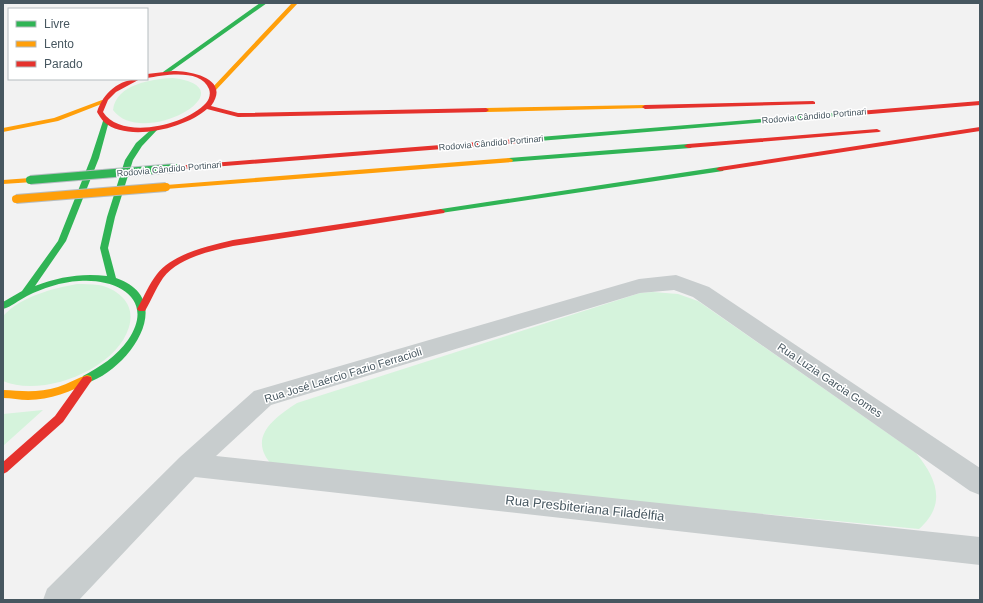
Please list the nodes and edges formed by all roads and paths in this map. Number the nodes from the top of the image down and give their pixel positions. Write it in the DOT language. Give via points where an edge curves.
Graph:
graph roads {
  1 [pos="264,3"];
  2 [pos="295,3"];
  3 [pos="165,73"];
  4 [pos="148,76"];
  5 [pos="134,80"];
  6 [pos="213,90"];
  7 [pos="980,99"];
  8 [pos="884,101"];
  9 [pos="102,102"];
  10 [pos="820,103"];
  11 [pos="980,103"];
  12 [pos="207,107"];
  13 [pos="106,121"];
  14 [pos="980,124"];
  15 [pos="936,127"];
  16 [pos="156,128"];
  17 [pos="980,129"];
  18 [pos="3,130"];
  19 [pos="884,130"];
  20 [pos="3,182"];
  21 [pos="12,200"];
  22 [pos="112,280"];
  23 [pos="676,282"];
  24 [pos="26,292"];
  25 [pos="3,306"];
  26 [pos="142,309"];
  27 [pos="87,380"];
  28 [pos="3,394"];
  29 [pos="190,465"];
  30 [pos="3,469"];
  31 [pos="980,483"];
  32 [pos="980,551"];
  33 [pos="58,600"];
  1 -- 3 [label="main road"];
  2 -- 6 [label="main road"];
  3 -- 4 [label="main road"];
  3 -- 6 [label="main road" via="197,76 208,82"];
  5 -- 9 [label="main road" via="111,92"];
  6 -- 12 [label="main road"];
  7 -- 8 [label="main road"];
  9 -- 13 [label="main road" via="100,112"];
  9 -- 18 [label="main road" via="56,120"];
  10 -- 12 [label="main road" via="238,116"];
  11 -- 20 [label="main road, Rodovia Cândido Portinari, bridge"];
  12 -- 16 [label="main road" via="177,124"];
  13 -- 16 [label="main road" via="119,127 136,130"];
  13 -- 24 [label="main road" via="95,158 62,241"];
  14 -- 15 [label="main road"];
  16 -- 22 [label="main road" via="139,145 129,160 111,217 104,248"];
  17 -- 26 [label="main road" via="233,243 203,250 162,274"];
  19 -- 21 [label="main road, Rodovia Cândido Portinari, bridge"];
  22 -- 24 [label="main road" via="86,277 56,281"];
  22 -- 26 [label="main road" via="133,291"];
  23 -- 29 [label="street, Rua José Laércio Fazio Ferracioli" via="639,286 264,398"];
  23 -- 31 [label="street, Rua Luzia Garcia Gomes" via="701,292"];
  24 -- 25 [label="main road"];
  26 -- 27 [label="main road" via="141,326 131,346 112,364"];
  27 -- 28 [label="main road" via="59,391 30,396"];
  27 -- 30 [label="main road" via="59,419"];
  29 -- 32 [label="street, Rua Presbiteriana Filadélfia"];
  29 -- 33 [label="street, Rua José Laércio Fazio Ferracioli"];
}
